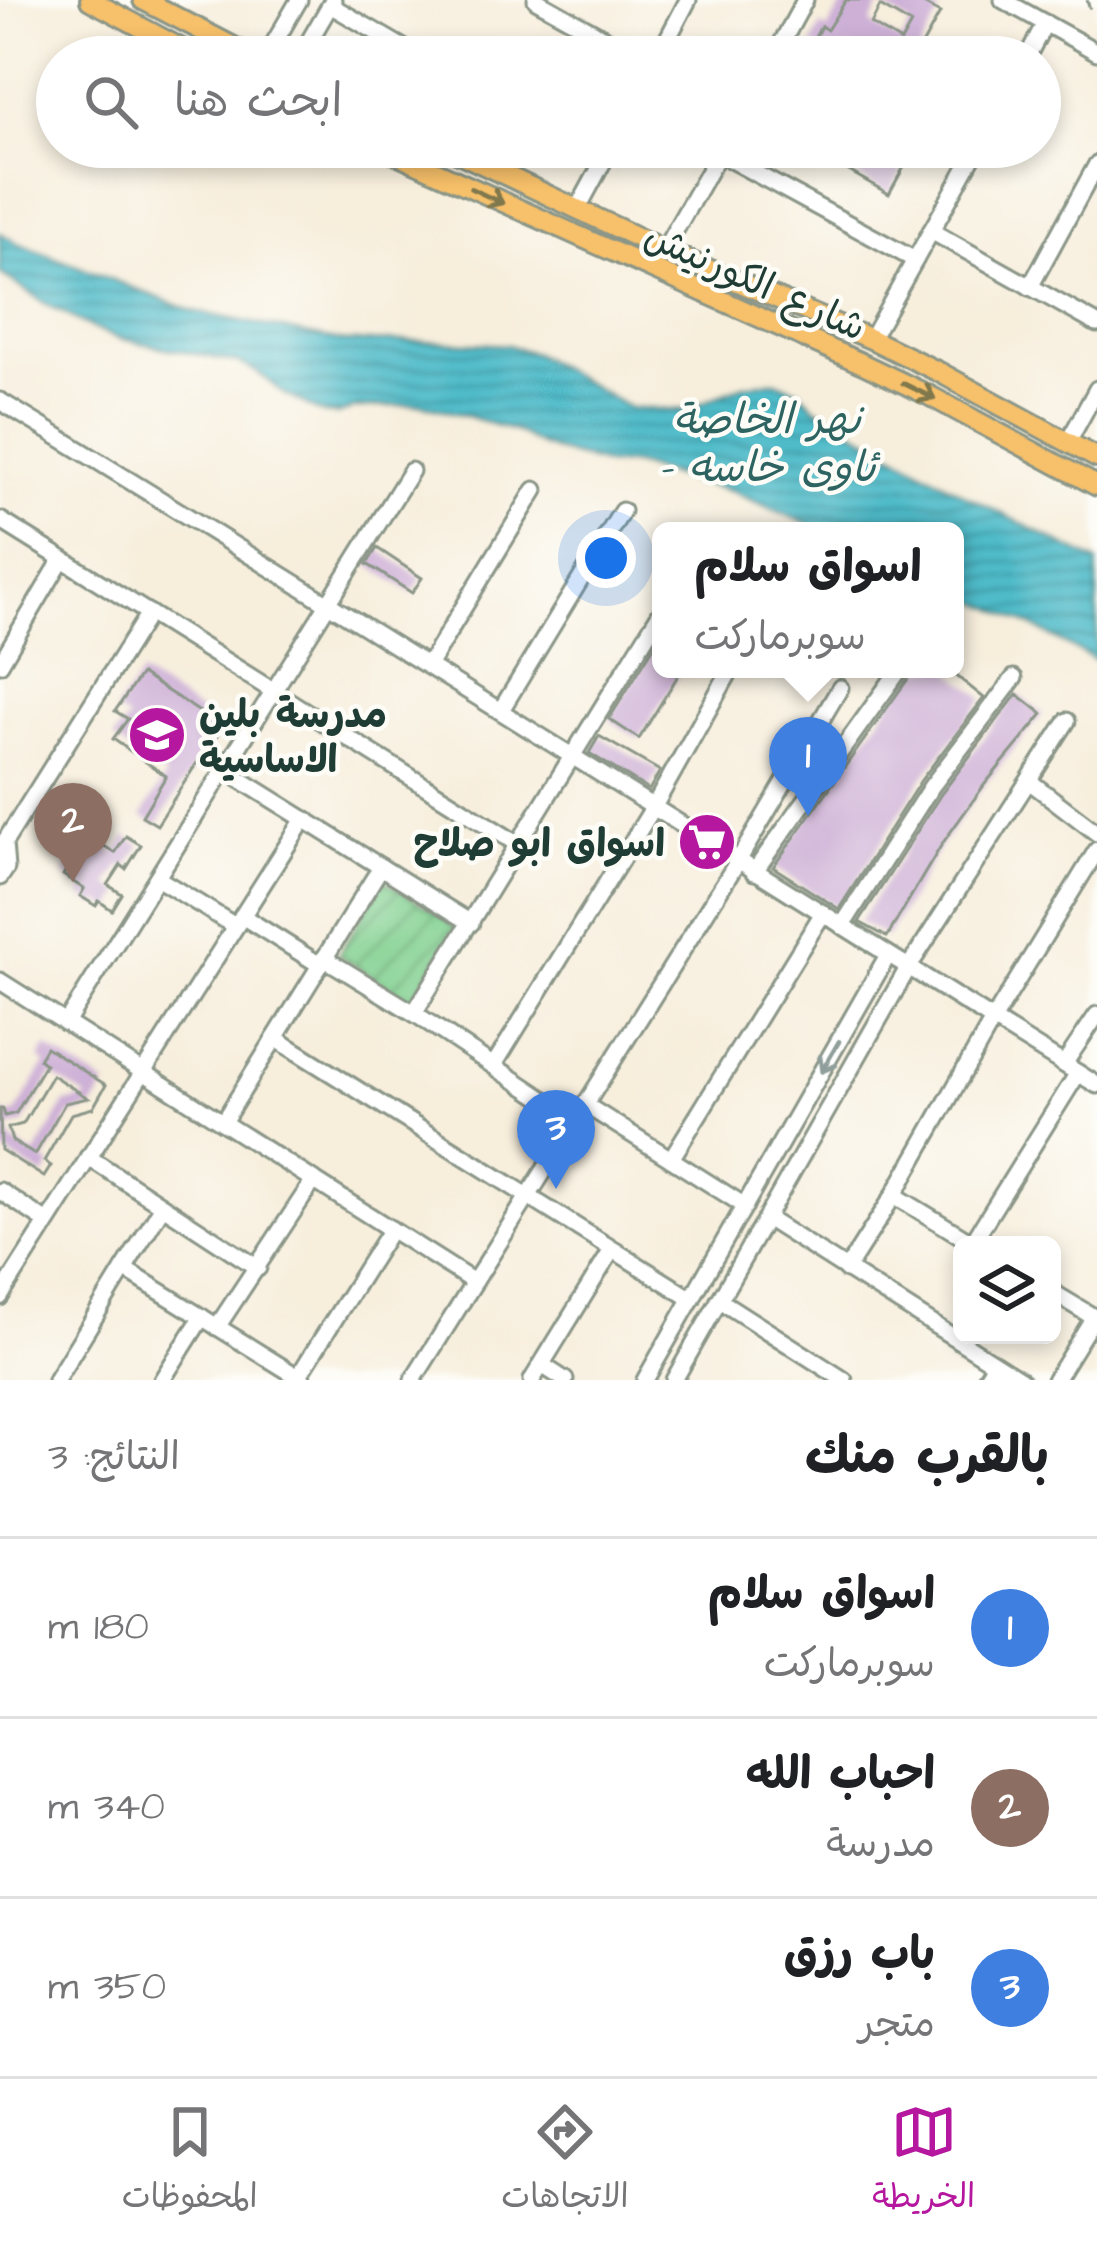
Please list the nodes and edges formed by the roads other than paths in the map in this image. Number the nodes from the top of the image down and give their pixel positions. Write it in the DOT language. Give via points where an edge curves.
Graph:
graph roads {
  1 [pos="90,0"];
  2 [pos="143,0"];
  3 [pos="298,0"];
  4 [pos="536,0"];
  5 [pos="688,0"];
  6 [pos="1003,0"];
  7 [pos="332,3"];
  8 [pos="798,3"];
  9 [pos="1045,23"];
  10 [pos="158,36"];
  11 [pos="213,36"];
  12 [pos="278,36"];
  13 [pos="312,36"];
  14 [pos="385,36"];
  15 [pos="600,36"];
  16 [pos="669,36"];
  17 [pos="783,36"];
  18 [pos="1038,36"];
  19 [pos="1097,52"];
  20 [pos="1097,164"];
  21 [pos="427,168"];
  22 [pos="450,168"];
  23 [pos="492,168"];
  24 [pos="600,168"];
  25 [pos="706,168"];
  26 [pos="750,168"];
  27 [pos="966,168"];
  28 [pos="449,178"];
  29 [pos="578,208"];
  30 [pos="931,231"];
  31 [pos="664,250"];
  32 [pos="915,260"];
  33 [pos="1030,287"];
  34 [pos="1097,324"];
  35 [pos="871,339"];
  36 [pos="1097,388"];
  37 [pos="0,401"];
  38 [pos="1067,442"];
  39 [pos="1097,458"];
  40 [pos="411,471"];
  41 [pos="1097,486"];
  42 [pos="535,490"];
  43 [pos="622,512"];
  44 [pos="0,520"];
  45 [pos="62,559"];
  46 [pos="328,602"];
  47 [pos="149,613"];
  48 [pos="652,627"];
  49 [pos="0,664"];
  50 [pos="429,664"];
  51 [pos="726,678"];
  52 [pos="894,678"];
  53 [pos="1014,678"];
  54 [pos="840,688"];
  55 [pos="274,691"];
  56 [pos="501,710"];
  57 [pos="1067,721"];
  58 [pos="573,757"];
  59 [pos="225,770"];
  60 [pos="1029,781"];
  61 [pos="653,808"];
  62 [pos="304,819"];
  63 [pos="1097,833"];
  64 [pos="519,845"];
  65 [pos="1097,850"];
  66 [pos="738,861"];
  67 [pos="381,867"];
  68 [pos="2,870"];
  69 [pos="754,872"];
  70 [pos="158,878"];
  71 [pos="824,913"];
  72 [pos="238,921"];
  73 [pos="471,923"];
  74 [pos="842,926"];
  75 [pos="889,956"];
  76 [pos="322,961"];
  77 [pos="908,968"];
  78 [pos="0,981"];
  79 [pos="414,1013"];
  80 [pos="1097,1015"];
  81 [pos="993,1020"];
  82 [pos="66,1023"];
  83 [pos="275,1037"];
  84 [pos="494,1065"];
  85 [pos="1071,1068"];
  86 [pos="142,1071"];
  87 [pos="1097,1085"];
  88 [pos="584,1104"];
  89 [pos="575,1120"];
  90 [pos="223,1122"];
  91 [pos="88,1157"];
  92 [pos="671,1159"];
  93 [pos="314,1180"];
  94 [pos="0,1191"];
  95 [pos="894,1195"];
  96 [pos="527,1196"];
  97 [pos="745,1206"];
  98 [pos="162,1207"];
  99 [pos="766,1218"];
  100 [pos="47,1222"];
  101 [pos="391,1229"];
  102 [pos="961,1236"];
  103 [pos="978,1236"];
  104 [pos="611,1250"];
  105 [pos="258,1268"];
  106 [pos="124,1269"];
  107 [pos="846,1270"];
  108 [pos="474,1282"];
  109 [pos="0,1297"];
  110 [pos="1061,1297"];
  111 [pos="692,1299"];
  112 [pos="719,1300"];
  113 [pos="1096,1318"];
  114 [pos="210,1322"];
  115 [pos="670,1336"];
  116 [pos="692,1349"];
  117 [pos="995,1364"];
  118 [pos="537,1373"];
  119 [pos="300,1378"];
  120 [pos="56,1380"];
  121 [pos="162,1380"];
  122 [pos="414,1380"];
  123 [pos="565,1380"];
  124 [pos="645,1380"];
  125 [pos="674,1380"];
  126 [pos="844,1380"];
  127 [pos="985,1380"];
  128 [pos="1021,1380"];
  129 [pos="1055,1380"];
  1 -- 10 [label="main road"];
  2 -- 11 [label="main road"];
  3 -- 12 [label="street"];
  4 -- 15 [label="street"];
  5 -- 16 [label="street"];
  6 -- 9 [label="street"];
  7 -- 13 [label="street"];
  7 -- 14 [label="street"];
  8 -- 17 [label="street"];
  9 -- 18 [label="street"];
  9 -- 19 [label="street"];
  20 -- 33 [label="street"];
  21 -- 28 [label="main road, شارع الكورنيش"];
  22 -- 28 [label="main road"];
  23 -- 29 [label="main road, شارع الكورنيش"];
  24 -- 29 [label="street"];
  25 -- 31 [label="street"];
  26 -- 32 [label="street"];
  27 -- 30 [label="street"];
  28 -- 41 [label="main road, شارع الكورنيش, one-way" via="878,371"];
  29 -- 31 [label="main road, شارع الكورنيش"];
  30 -- 32 [label="street"];
  30 -- 33 [label="street"];
  31 -- 35 [label="main road, شارع الكورنيش"];
  32 -- 35 [label="street"];
  33 -- 34 [label="street"];
  35 -- 38 [label="main road, شارع الكورنيش"];
  36 -- 38 [label="street"];
  37 -- 46 [label="street"];
  38 -- 39 [label="main road, شارع الكورنيش"];
  40 -- 46 [label="street"];
  42 -- 50 [label="street"];
  43 -- 56 [label="street"];
  44 -- 45 [label="street"];
  45 -- 47 [label="street"];
  45 -- 49 [label="street"];
  46 -- 50 [label="street"];
  46 -- 55 [label="street"];
  47 -- 55 [label="street"];
  47 -- 68 [label="street" via="4,843"];
  48 -- 58 [label="street"];
  50 -- 56 [label="street"];
  51 -- 61 [label="street"];
  52 -- 69 [label="street"];
  53 -- 74 [label="street" via="922,800"];
  54 -- 66 [label="street"];
  55 -- 59 [label="street"];
  55 -- 64 [label="street"];
  56 -- 58 [label="street"];
  57 -- 60 [label="street"];
  58 -- 61 [label="street"];
  58 -- 64 [label="street"];
  59 -- 62 [label="street"];
  59 -- 70 [label="street"];
  60 -- 63 [label="street"];
  60 -- 77 [label="street"];
  61 -- 66 [label="street"];
  61 -- 84 [label="street"];
  62 -- 67 [label="street"];
  62 -- 72 [label="street"];
  64 -- 73 [label="street"];
  65 -- 81 [label="street"];
  66 -- 69 [label="street"];
  66 -- 88 [label="street"];
  67 -- 73 [label="street"];
  67 -- 76 [label="street"];
  69 -- 71 [label="street"];
  70 -- 72 [label="street"];
  70 -- 82 [label="street"];
  71 -- 74 [label="street"];
  71 -- 92 [label="street"];
  72 -- 76 [label="street"];
  72 -- 86 [label="street"];
  73 -- 79 [label="street"];
  74 -- 75 [label="street"];
  75 -- 77 [label="street"];
  75 -- 97 [label="street, one-way"];
  76 -- 79 [label="street"];
  76 -- 83 [label="street"];
  77 -- 81 [label="street"];
  77 -- 99 [label="street"];
  78 -- 82 [label="street"];
  79 -- 84 [label="street"];
  80 -- 85 [label="street"];
  81 -- 85 [label="street"];
  81 -- 95 [label="street"];
  82 -- 86 [label="street"];
  83 -- 90 [label="street"];
  83 -- 96 [label="street"];
  84 -- 89 [label="street"];
  85 -- 87 [label="street"];
  85 -- 103 [label="street"];
  86 -- 90 [label="street"];
  86 -- 91 [label="street"];
  88 -- 89 [label="street"];
  88 -- 92 [label="street"];
  89 -- 96 [label="street"];
  90 -- 93 [label="street"];
  91 -- 98 [label="street"];
  91 -- 100 [label="street"];
  92 -- 97 [label="street"];
  93 -- 101 [label="street"];
  93 -- 105 [label="street"];
  94 -- 100 [label="street"];
  95 -- 102 [label="street"];
  95 -- 107 [label="street"];
  96 -- 104 [label="street"];
  96 -- 108 [label="street"];
  97 -- 111 [label="street"];
  98 -- 105 [label="street"];
  98 -- 106 [label="street"];
  99 -- 107 [label="street"];
  99 -- 112 [label="street"];
  100 -- 109 [label="street"];
  101 -- 108 [label="street"];
  101 -- 119 [label="street"];
  104 -- 111 [label="street"];
  104 -- 118 [label="street"];
  105 -- 114 [label="street"];
  106 -- 114 [label="street"];
  106 -- 120 [label="street"];
  107 -- 117 [label="street"];
  108 -- 122 [label="street"];
  110 -- 113 [label="street"];
  111 -- 115 [label="street"];
  112 -- 116 [label="street"];
  112 -- 126 [label="street"];
  113 -- 129 [label="street"];
  114 -- 119 [label="street"];
  114 -- 121 [label="street"];
  115 -- 116 [label="street"];
  115 -- 124 [label="street"];
  116 -- 125 [label="street"];
  117 -- 127 [label="street"];
  117 -- 128 [label="street"];
  118 -- 123 [label="street"];
}
